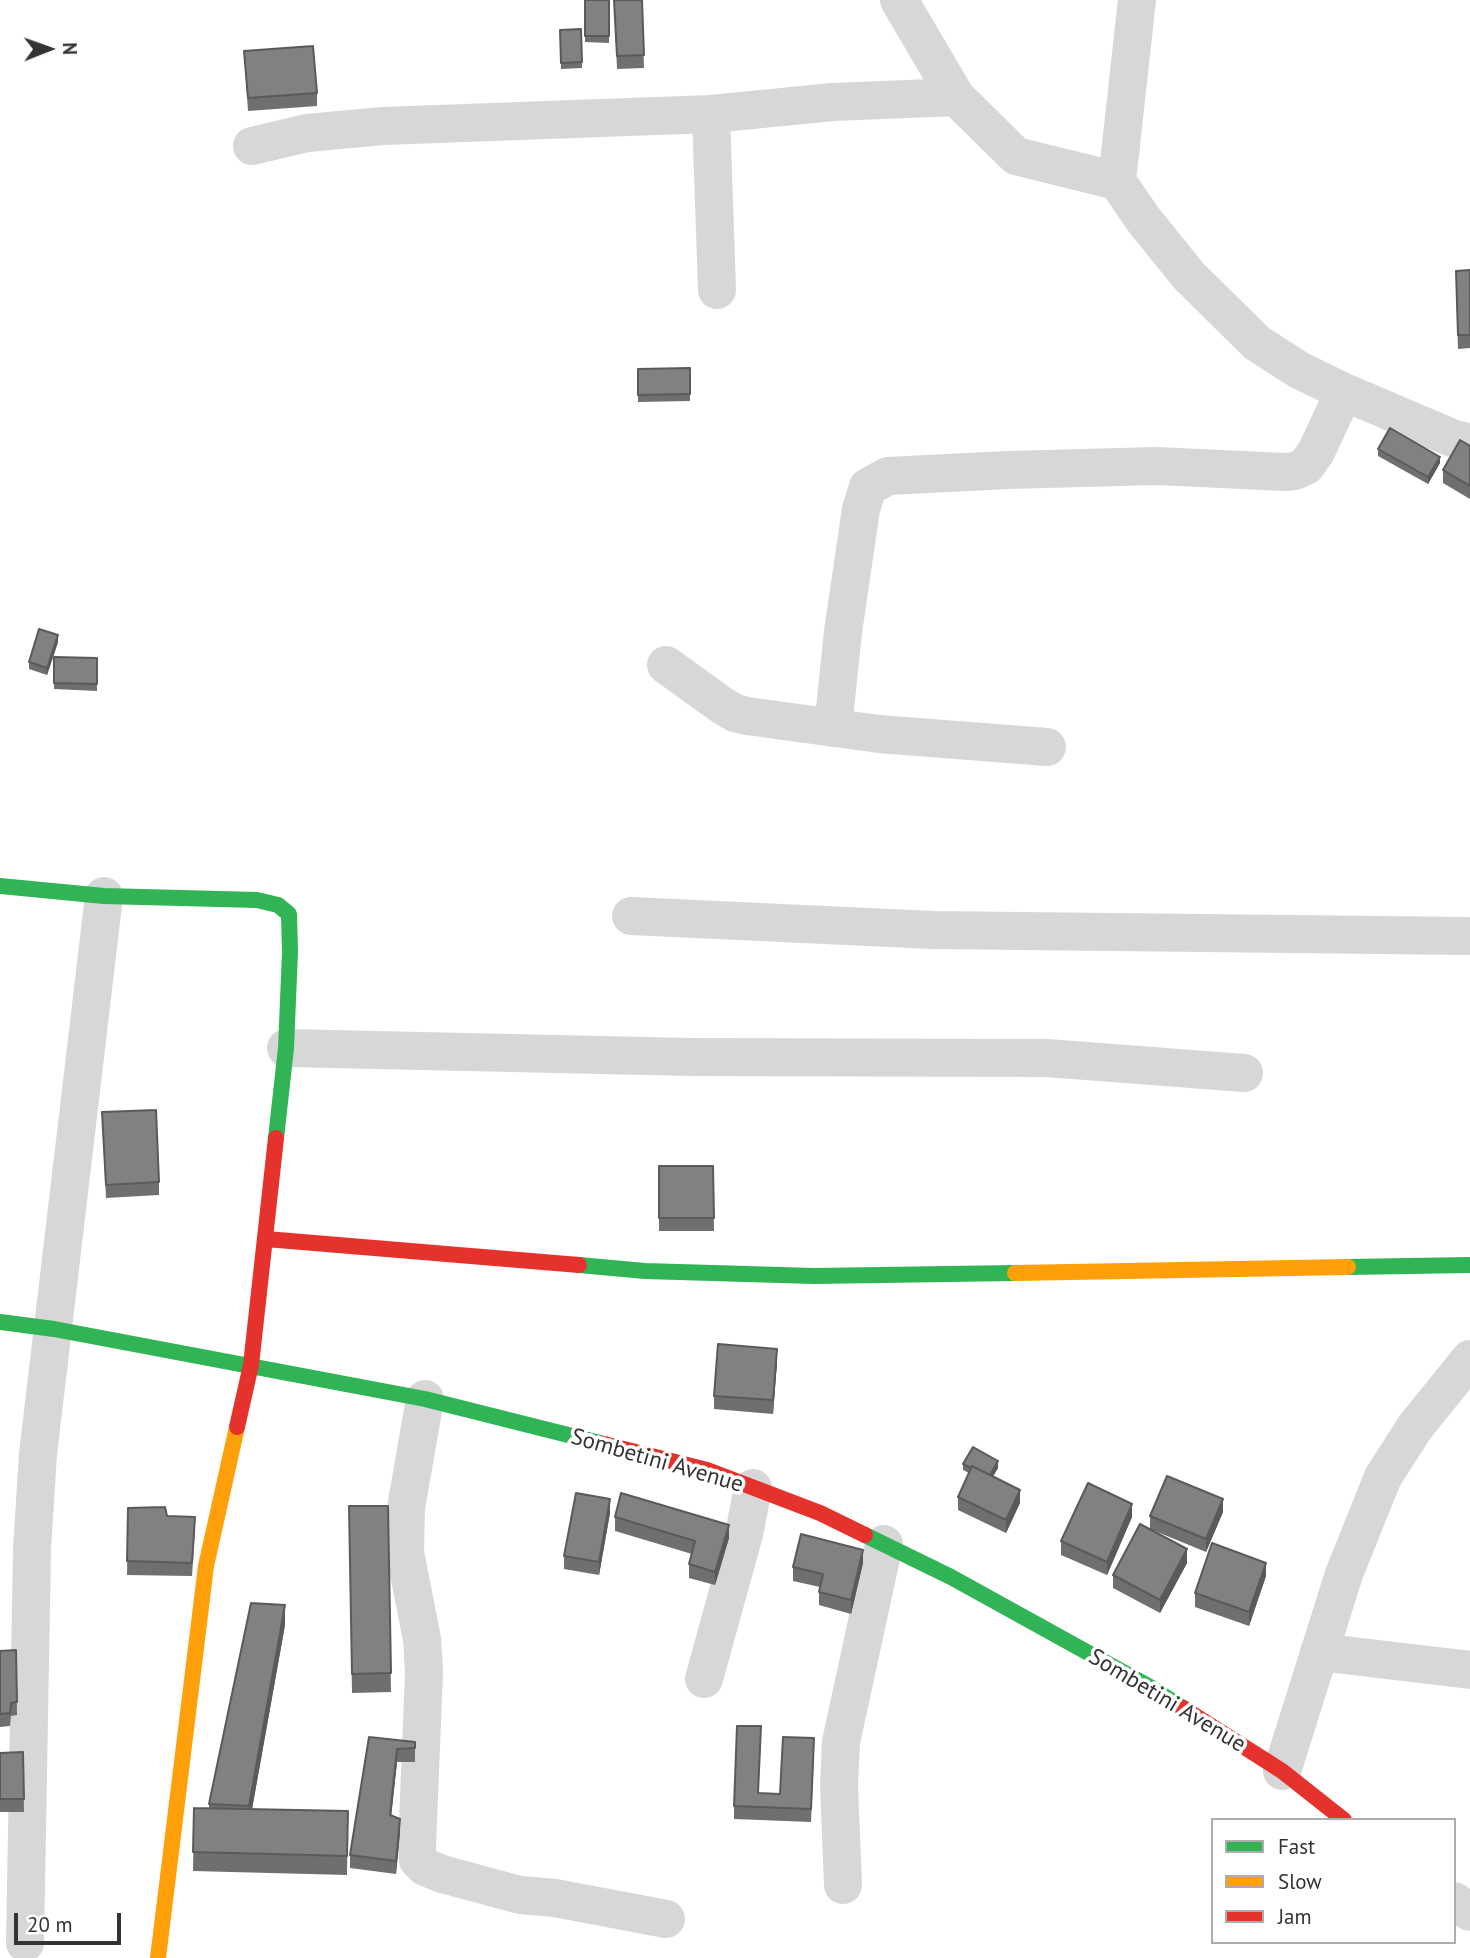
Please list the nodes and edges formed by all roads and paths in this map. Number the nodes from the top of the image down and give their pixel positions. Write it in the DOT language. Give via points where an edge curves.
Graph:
graph roads {
  1 [pos="899,0"];
  2 [pos="1137,0"];
  3 [pos="957,97"];
  4 [pos="711,114"];
  5 [pos="252,146"];
  6 [pos="1117,181"];
  7 [pos="717,290"];
  8 [pos="1344,392"];
  9 [pos="1470,443"];
  10 [pos="666,665"];
  11 [pos="833,728"];
  12 [pos="1047,747"];
  13 [pos="0,886"];
  14 [pos="104,897"];
  15 [pos="631,916"];
  16 [pos="1470,936"];
  17 [pos="286,1048"];
  18 [pos="1244,1073"];
  19 [pos="266,1239"];
  20 [pos="1470,1265"];
  21 [pos="0,1322"];
  22 [pos="54,1329"];
  23 [pos="1470,1359"];
  24 [pos="251,1365"];
  25 [pos="425,1399"];
  26 [pos="753,1488"];
  27 [pos="884,1544"];
  28 [pos="1320,1652"];
  29 [pos="1470,1670"];
  30 [pos="704,1679"];
  31 [pos="1282,1771"];
  32 [pos="1341,1818"];
  33 [pos="843,1885"];
  34 [pos="666,1919"];
  35 [pos="25,1943"];
  36 [pos="158,1958"];
  1 -- 3 [label="street"];
  2 -- 6 [label="street"];
  3 -- 4 [label="street" via="833,102"];
  3 -- 6 [label="street" via="1016,156"];
  4 -- 5 [label="street" via="383,126 307,133"];
  4 -- 7 [label="street"];
  6 -- 8 [label="street" via="1189,276 1257,343"];
  8 -- 9 [label="street"];
  8 -- 11 [label="street" via="1316,452 1306,466 1295,471 1157,466 1020,469 887,476 868,487 860,509"];
  10 -- 11 [label="street" via="735,713"];
  11 -- 12 [label="street"];
  13 -- 14 [label="street"];
  14 -- 17 [label="street" via="257,900 278,905 289,915"];
  14 -- 22 [label="street"];
  15 -- 16 [label="street" via="933,930"];
  17 -- 18 [label="street" via="691,1057 1046,1058"];
  17 -- 19 [label="street"];
  19 -- 20 [label="street" via="645,1271 814,1276"];
  19 -- 24 [label="street"];
  21 -- 22 [label="street, Sombetini Avenue"];
  22 -- 24 [label="street, Sombetini Avenue"];
  22 -- 35 [label="street" via="32,1549"];
  23 -- 28 [label="street" via="1415,1427 1383,1477"];
  24 -- 25 [label="street, Sombetini Avenue"];
  24 -- 36 [label="street" via="206,1566"];
  25 -- 26 [label="street, Sombetini Avenue" via="707,1470"];
  25 -- 34 [label="street" via="406,1508 405,1553 424,1672 418,1860 442,1874 520,1895"];
  26 -- 27 [label="street, Sombetini Avenue"];
  26 -- 30 [label="street"];
  27 -- 31 [label="street, Sombetini Avenue" via="1150,1687"];
  27 -- 33 [label="street" via="841,1742"];
  28 -- 29 [label="street"];
  28 -- 31 [label="street"];
  31 -- 32 [label="street, Sombetini Avenue"];
}
